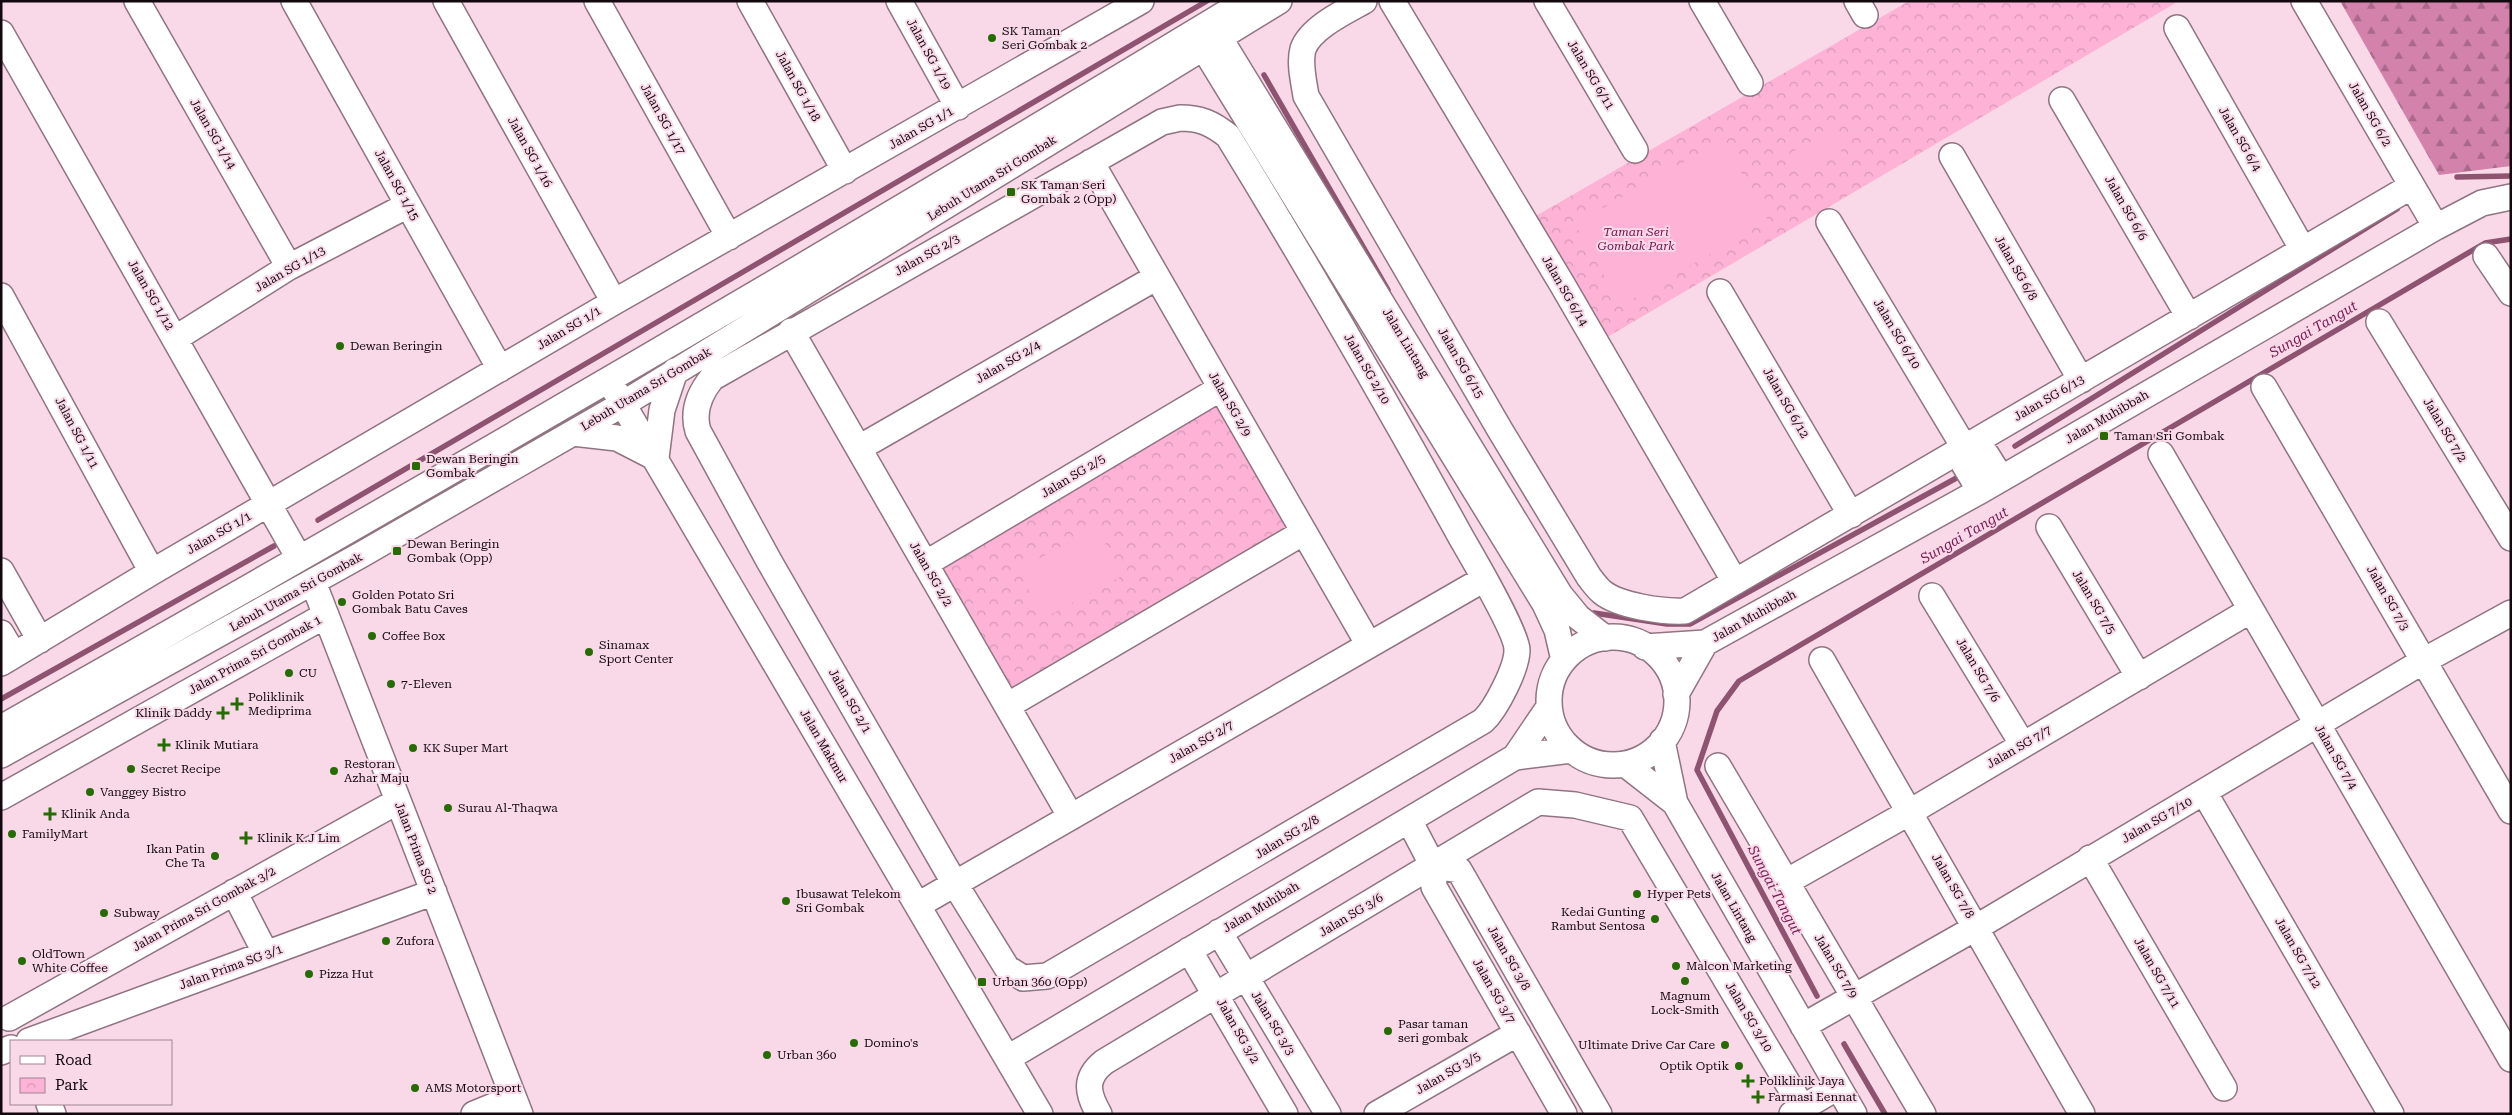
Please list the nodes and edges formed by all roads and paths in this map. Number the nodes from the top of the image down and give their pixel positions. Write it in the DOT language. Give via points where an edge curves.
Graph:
graph roads {
  1 [pos="137,1"];
  2 [pos="294,1"];
  3 [pos="446,1"];
  4 [pos="597,1"];
  5 [pos="750,1"];
  6 [pos="899,1"];
  7 [pos="1140,1"];
  8 [pos="1246,1"];
  9 [pos="1279,1"];
  10 [pos="1364,1"];
  11 [pos="1392,1"];
  12 [pos="1548,1"];
  13 [pos="1702,1"];
  14 [pos="2304,1"];
  15 [pos="2177,28"];
  16 [pos="1,33"];
  17 [pos="1211,42"];
  18 [pos="1750,83"];
  19 [pos="2062,100"];
  20 [pos="958,107"];
  21 [pos="1198,118"];
  22 [pos="1635,150"];
  23 [pos="1952,156"];
  24 [pos="1091,162"];
  25 [pos="845,172"];
  26 [pos="2418,195"];
  27 [pos="2511,197"];
  28 [pos="408,206"];
  29 [pos="1829,222"];
  30 [pos="922,223"];
  31 [pos="2436,227"];
  32 [pos="729,237"];
  33 [pos="937,249"];
  34 [pos="2304,250"];
  35 [pos="2486,256"];
  36 [pos="290,268"];
  37 [pos="1157,277"];
  38 [pos="1720,292"];
  39 [pos="2511,293"];
  40 [pos="1,296"];
  41 [pos="614,302"];
  42 [pos="2189,316"];
  43 [pos="2379,322"];
  44 [pos="791,331"];
  45 [pos="176,338"];
  46 [pos="500,369"];
  47 [pos="675,371"];
  48 [pos="608,378"];
  49 [pos="2081,380"];
  50 [pos="2264,387"];
  51 [pos="1221,388"];
  52 [pos="623,404"];
  53 [pos="698,432"];
  54 [pos="573,433"];
  55 [pos="1964,447"];
  56 [pos="859,448"];
  57 [pos="2162,454"];
  58 [pos="656,458"];
  59 [pos="1991,484"];
  60 [pos="269,504"];
  61 [pos="1851,515"];
  62 [pos="2049,527"];
  63 [pos="1304,532"];
  64 [pos="2511,538"];
  65 [pos="299,558"];
  66 [pos="925,564"];
  67 [pos="1,571"];
  68 [pos="152,572"];
  69 [pos="1484,579"];
  70 [pos="313,582"];
  71 [pos="1735,582"];
  72 [pos="1932,596"];
  73 [pos="2251,610"];
  74 [pos="1685,611"];
  75 [pos="2511,613"];
  76 [pos="326,615"];
  77 [pos="1,633"];
  78 [pos="1514,638"];
  79 [pos="1605,638"];
  80 [pos="40,640"];
  81 [pos="1705,643"];
  82 [pos="1369,645"];
  83 [pos="1645,646"];
  84 [pos="8,659"];
  85 [pos="1564,660"];
  86 [pos="1822,660"];
  87 [pos="2425,660"];
  88 [pos="2139,676"];
  89 [pos="1676,694"];
  90 [pos="1007,706"];
  91 [pos="1549,707"];
  92 [pos="2318,726"];
  93 [pos="1,728"];
  94 [pos="1662,742"];
  95 [pos="2023,745"];
  96 [pos="1571,750"];
  97 [pos="1,755"];
  98 [pos="1515,757"];
  99 [pos="1626,764"];
  100 [pos="1718,766"];
  101 [pos="2204,792"];
  102 [pos="1,797"];
  103 [pos="2508,800"];
  104 [pos="398,801"];
  105 [pos="1675,803"];
  106 [pos="1910,812"];
  107 [pos="1071,817"];
  108 [pos="1630,818"];
  109 [pos="1408,820"];
  110 [pos="2090,858"];
  111 [pos="1433,866"];
  112 [pos="1786,882"];
  113 [pos="955,884"];
  114 [pos="234,892"];
  115 [pos="434,892"];
  116 [pos="918,905"];
  117 [pos="1977,927"];
  118 [pos="1220,932"];
  119 [pos="1189,950"];
  120 [pos="266,954"];
  121 [pos="1006,968"];
  122 [pos="1246,978"];
  123 [pos="1217,995"];
  124 [pos="1854,996"];
  125 [pos="5,1011"];
  126 [pos="1803,1026"];
  127 [pos="1518,1033"];
  128 [pos="23,1040"];
  129 [pos="32,1040"];
  130 [pos="1008,1058"];
  131 [pos="2511,1059"];
  132 [pos="1838,1087"];
  133 [pos="2224,1088"];
  134 [pos="517,1106"];
  135 [pos="1800,1112"];
  136 [pos="474,1114"];
  137 [pos="1040,1114"];
  138 [pos="1099,1114"];
  139 [pos="1285,1114"];
  140 [pos="1328,1114"];
  141 [pos="1377,1114"];
  142 [pos="1564,1114"];
  143 [pos="1599,1114"];
  144 [pos="1854,1114"];
  145 [pos="1923,1114"];
  146 [pos="2082,1114"];
  147 [pos="2392,1114"];
  1 -- 36 [label="street, Jalan SG 1/14"];
  2 -- 28 [label="street, Jalan SG 1/15"];
  3 -- 41 [label="street, Jalan SG 1/16"];
  4 -- 32 [label="street, Jalan SG 1/17"];
  5 -- 25 [label="street, Jalan SG 1/18"];
  6 -- 20 [label="street, Jalan SG 1/19"];
  7 -- 20 [label="street, Jalan SG 1/1"];
  8 -- 48 [label="street, Lebuh Utama Sri Gombak"];
  9 -- 17 [label="street, Lebuh Utama Sri Gombak"];
  10 -- 74 [label="street, Jalan SG 6/15" via="1335,17 1313,35 1303,49 1306,96 1589,577 1602,593 1624,602 1668,612"];
  11 -- 71 [label="street, Jalan SG 6/14" via="1562,284"];
  12 -- 22 [label="street, Jalan SG 6/11"];
  13 -- 18 [label="street"];
  14 -- 26 [label="street, Jalan SG 6/2"];
  15 -- 34 [label="street, Jalan SG 6/4"];
  16 -- 45 [label="street, Jalan SG 1/12"];
  17 -- 30 [label="street, Lebuh Utama Sri Gombak"];
  17 -- 79 [label="street, Jalan Lintang" via="1560,595 1578,617"];
  17 -- 85 [label="street, Jalan Lintang" via="1545,604 1557,630"];
  19 -- 42 [label="street, Jalan SG 6/6"];
  20 -- 25 [label="street, Jalan SG 1/1"];
  21 -- 24 [label="street, Jalan SG 2/3" via="1162,122"];
  21 -- 69 [label="street, Jalan SG 2/10" via="1214,124 1228,136 1390,408"];
  23 -- 49 [label="street, Jalan SG 6/8"];
  24 -- 33 [label="street, Jalan SG 2/3"];
  24 -- 37 [label="street, Jalan SG 2/9"];
  25 -- 32 [label="street, Jalan SG 1/1"];
  26 -- 31 [label="street, Jalan SG 6/2"];
  26 -- 34 [label="street, Jalan SG 6/13"];
  27 -- 31 [label="street, Jalan Muhibbah" via="2482,203"];
  28 -- 36 [label="street, Jalan SG 1/13"];
  28 -- 46 [label="street, Jalan SG 1/15"];
  29 -- 55 [label="street, Jalan SG 6/10"];
  30 -- 33 [label="street"];
  30 -- 47 [label="street, Lebuh Utama Sri Gombak"];
  31 -- 59 [label="street, Jalan Muhibbah"];
  32 -- 41 [label="street, Jalan SG 1/1"];
  33 -- 44 [label="street, Jalan SG 2/3"];
  34 -- 42 [label="street, Jalan SG 6/13"];
  35 -- 39 [label="street"];
  36 -- 45 [label="street, Jalan SG 1/13"];
  37 -- 51 [label="street, Jalan SG 2/9"];
  37 -- 56 [label="street, Jalan SG 2/4"];
  38 -- 61 [label="street, Jalan SG 6/12"];
  40 -- 68 [label="street, Jalan SG 1/11"];
  41 -- 46 [label="street, Jalan SG 1/1"];
  42 -- 49 [label="street, Jalan SG 6/13"];
  43 -- 64 [label="street, Jalan SG 7/2"];
  44 -- 53 [label="street, Jalan SG 2/3" via="712,378 702,390 697,406 695,421"];
  44 -- 56 [label="street, Jalan SG 2/2"];
  45 -- 60 [label="street, Jalan SG 1/12"];
  46 -- 60 [label="street, Jalan SG 1/1"];
  47 -- 52 [label="street, Lebuh Utama Sri Gombak"];
  47 -- 58 [label="street" via="662,410"];
  48 -- 52 [label="street, Jalan Makmur"];
  48 -- 65 [label="street, Lebuh Utama Sri Gombak"];
  49 -- 55 [label="street, Jalan SG 6/13"];
  50 -- 87 [label="street, Jalan SG 7/3"];
  51 -- 63 [label="street, Jalan SG 2/9"];
  51 -- 66 [label="street, Jalan SG 2/5"];
  52 -- 54 [label="street, Lebuh Utama Sri Gombak"];
  52 -- 58 [label="street, Jalan Makmur"];
  53 -- 113 [label="street, Jalan SG 2/1"];
  54 -- 58 [label="street" via="618,438"];
  54 -- 70 [label="street, Lebuh Utama Sri Gombak"];
  55 -- 59 [label="street, Jalan SG 6/10" via="1964,464"];
  55 -- 61 [label="street, Jalan SG 6/13"];
  56 -- 66 [label="street, Jalan SG 2/2"];
  57 -- 73 [label="street, Jalan SG 7/4"];
  58 -- 116 [label="street, Jalan Makmur"];
  59 -- 81 [label="street, Jalan Muhibbah"];
  60 -- 65 [label="street, Jalan SG 1/12"];
  60 -- 68 [label="street, Jalan SG 1/1"];
  61 -- 71 [label="street, Jalan SG 6/13"];
  62 -- 88 [label="street, Jalan SG 7/5"];
  63 -- 82 [label="street, Jalan SG 2/9"];
  63 -- 90 [label="street"];
  65 -- 93 [label="street, Lebuh Utama Sri Gombak"];
  66 -- 90 [label="street, Jalan SG 2/2"];
  67 -- 80 [label="street"];
  68 -- 80 [label="street, Jalan SG 1/1"];
  69 -- 78 [label="street, Jalan SG 2/10"];
  69 -- 82 [label="street, Jalan SG 2/7"];
  70 -- 76 [label="street, Jalan Prima SG 2"];
  70 -- 97 [label="street, Lebuh Utama Sri Gombak"];
  71 -- 74 [label="street, Jalan SG 6/13"];
  72 -- 95 [label="street, Jalan SG 7/6"];
  73 -- 88 [label="street, Jalan SG 7/7"];
  73 -- 92 [label="street, Jalan SG 7/4"];
  75 -- 87 [label="street, Jalan SG 7/10"];
  76 -- 102 [label="street, Jalan Prima Sri Gombak 1"];
  76 -- 104 [label="street, Jalan Prima SG 2"];
  77 -- 84 [label="street"];
  78 -- 121 [label="street, Jalan SG 2/8" via="1517,650 1512,668 1496,706 1483,721 1047,976 1023,978"];
  79 -- 83 [label="street" via="1619,638"];
  79 -- 85 [label="street" via="1576,649"];
  80 -- 84 [label="street, Jalan SG 1/1"];
  81 -- 83 [label="street, Jalan Muhibbah"];
  81 -- 89 [label="street, Jalan Muhibbah"];
  82 -- 107 [label="street, Jalan SG 2/7"];
  83 -- 89 [label="street" via="1666,667"];
  85 -- 91 [label="street" via="1555,674"];
  86 -- 106 [label="street, Jalan SG 7/8"];
  87 -- 92 [label="street, Jalan SG 7/10"];
  87 -- 103 [label="street, Jalan SG 7/3"];
  88 -- 95 [label="street, Jalan SG 7/7"];
  89 -- 94 [label="street" via="1676,711"];
  90 -- 107 [label="street, Jalan SG 2/2"];
  91 -- 96 [label="street" via="1556,731"];
  91 -- 98 [label="street, Jalan Muhibah"];
  92 -- 101 [label="street, Jalan SG 7/10"];
  92 -- 131 [label="street, Jalan SG 7/4"];
  94 -- 99 [label="street" via="1652,752"];
  94 -- 105 [label="street, Jalan Lintang"];
  95 -- 106 [label="street, Jalan SG 7/7"];
  96 -- 98 [label="street, Jalan Muhibah"];
  96 -- 99 [label="street" via="1597,763"];
  98 -- 109 [label="street, Jalan Muhibah"];
  99 -- 105 [label="street, Jalan Lintang"];
  100 -- 112 [label="street, Jalan SG 7/9"];
  101 -- 110 [label="street, Jalan SG 7/10"];
  101 -- 147 [label="street, Jalan SG 7/12"];
  104 -- 114 [label="street, Jalan Prima Sri Gombak 3/2"];
  104 -- 115 [label="street, Jalan Prima SG 2"];
  105 -- 126 [label="street, Jalan Lintang"];
  106 -- 112 [label="street, Jalan SG 7/7"];
  106 -- 117 [label="street, Jalan SG 7/8"];
  107 -- 113 [label="street, Jalan SG 2/7"];
  108 -- 111 [label="street, Jalan SG 3/6" via="1575,805 1538,802"];
  108 -- 135 [label="street, Jalan SG 3/10"];
  109 -- 111 [label="street"];
  109 -- 118 [label="street, Jalan Muhibah"];
  110 -- 117 [label="street, Jalan SG 7/10"];
  110 -- 133 [label="street, Jalan SG 7/11"];
  111 -- 122 [label="street, Jalan SG 3/6"];
  111 -- 127 [label="street, Jalan SG 3/7" via="1434,887"];
  111 -- 143 [label="street, Jalan SG 3/8" via="1459,870"];
  112 -- 124 [label="street, Jalan SG 7/9"];
  113 -- 116 [label="street, Jalan SG 2/7"];
  113 -- 121 [label="street, Jalan SG 2/1"];
  114 -- 120 [label="street"];
  114 -- 125 [label="street, Jalan Prima Sri Gombak 3/2"];
  115 -- 120 [label="street, Jalan Prima SG 3/1"];
  115 -- 134 [label="street, Jalan Prima SG 2"];
  116 -- 130 [label="street, Jalan Makmur"];
  117 -- 124 [label="street, Jalan SG 7/10"];
  117 -- 146 [label="street, Jalan SG 7/8"];
  118 -- 119 [label="street, Jalan Muhibah"];
  118 -- 122 [label="street, Jalan SG 3/3"];
  119 -- 123 [label="street, Jalan SG 3/2"];
  119 -- 130 [label="street, Jalan Muhibah"];
  120 -- 129 [label="street, Jalan Prima SG 3/1"];
  122 -- 123 [label="street, Jalan SG 3/6"];
  122 -- 140 [label="street, Jalan SG 3/3"];
  123 -- 138 [label="street, Jalan SG 3/6" via="1094,1070 1089,1092"];
  123 -- 139 [label="street, Jalan SG 3/2"];
  124 -- 126 [label="street, Jalan SG 7/10"];
  124 -- 145 [label="street, Jalan SG 7/9"];
  125 -- 128 [label="street"];
  126 -- 132 [label="street, Jalan Lintang"];
  127 -- 141 [label="street, Jalan SG 3/5"];
  127 -- 142 [label="street, Jalan SG 3/7"];
  130 -- 137 [label="street, Jalan Makmur"];
  132 -- 135 [label="street"];
  132 -- 144 [label="street, Jalan Lintang"];
  134 -- 136 [label="street"];
}
